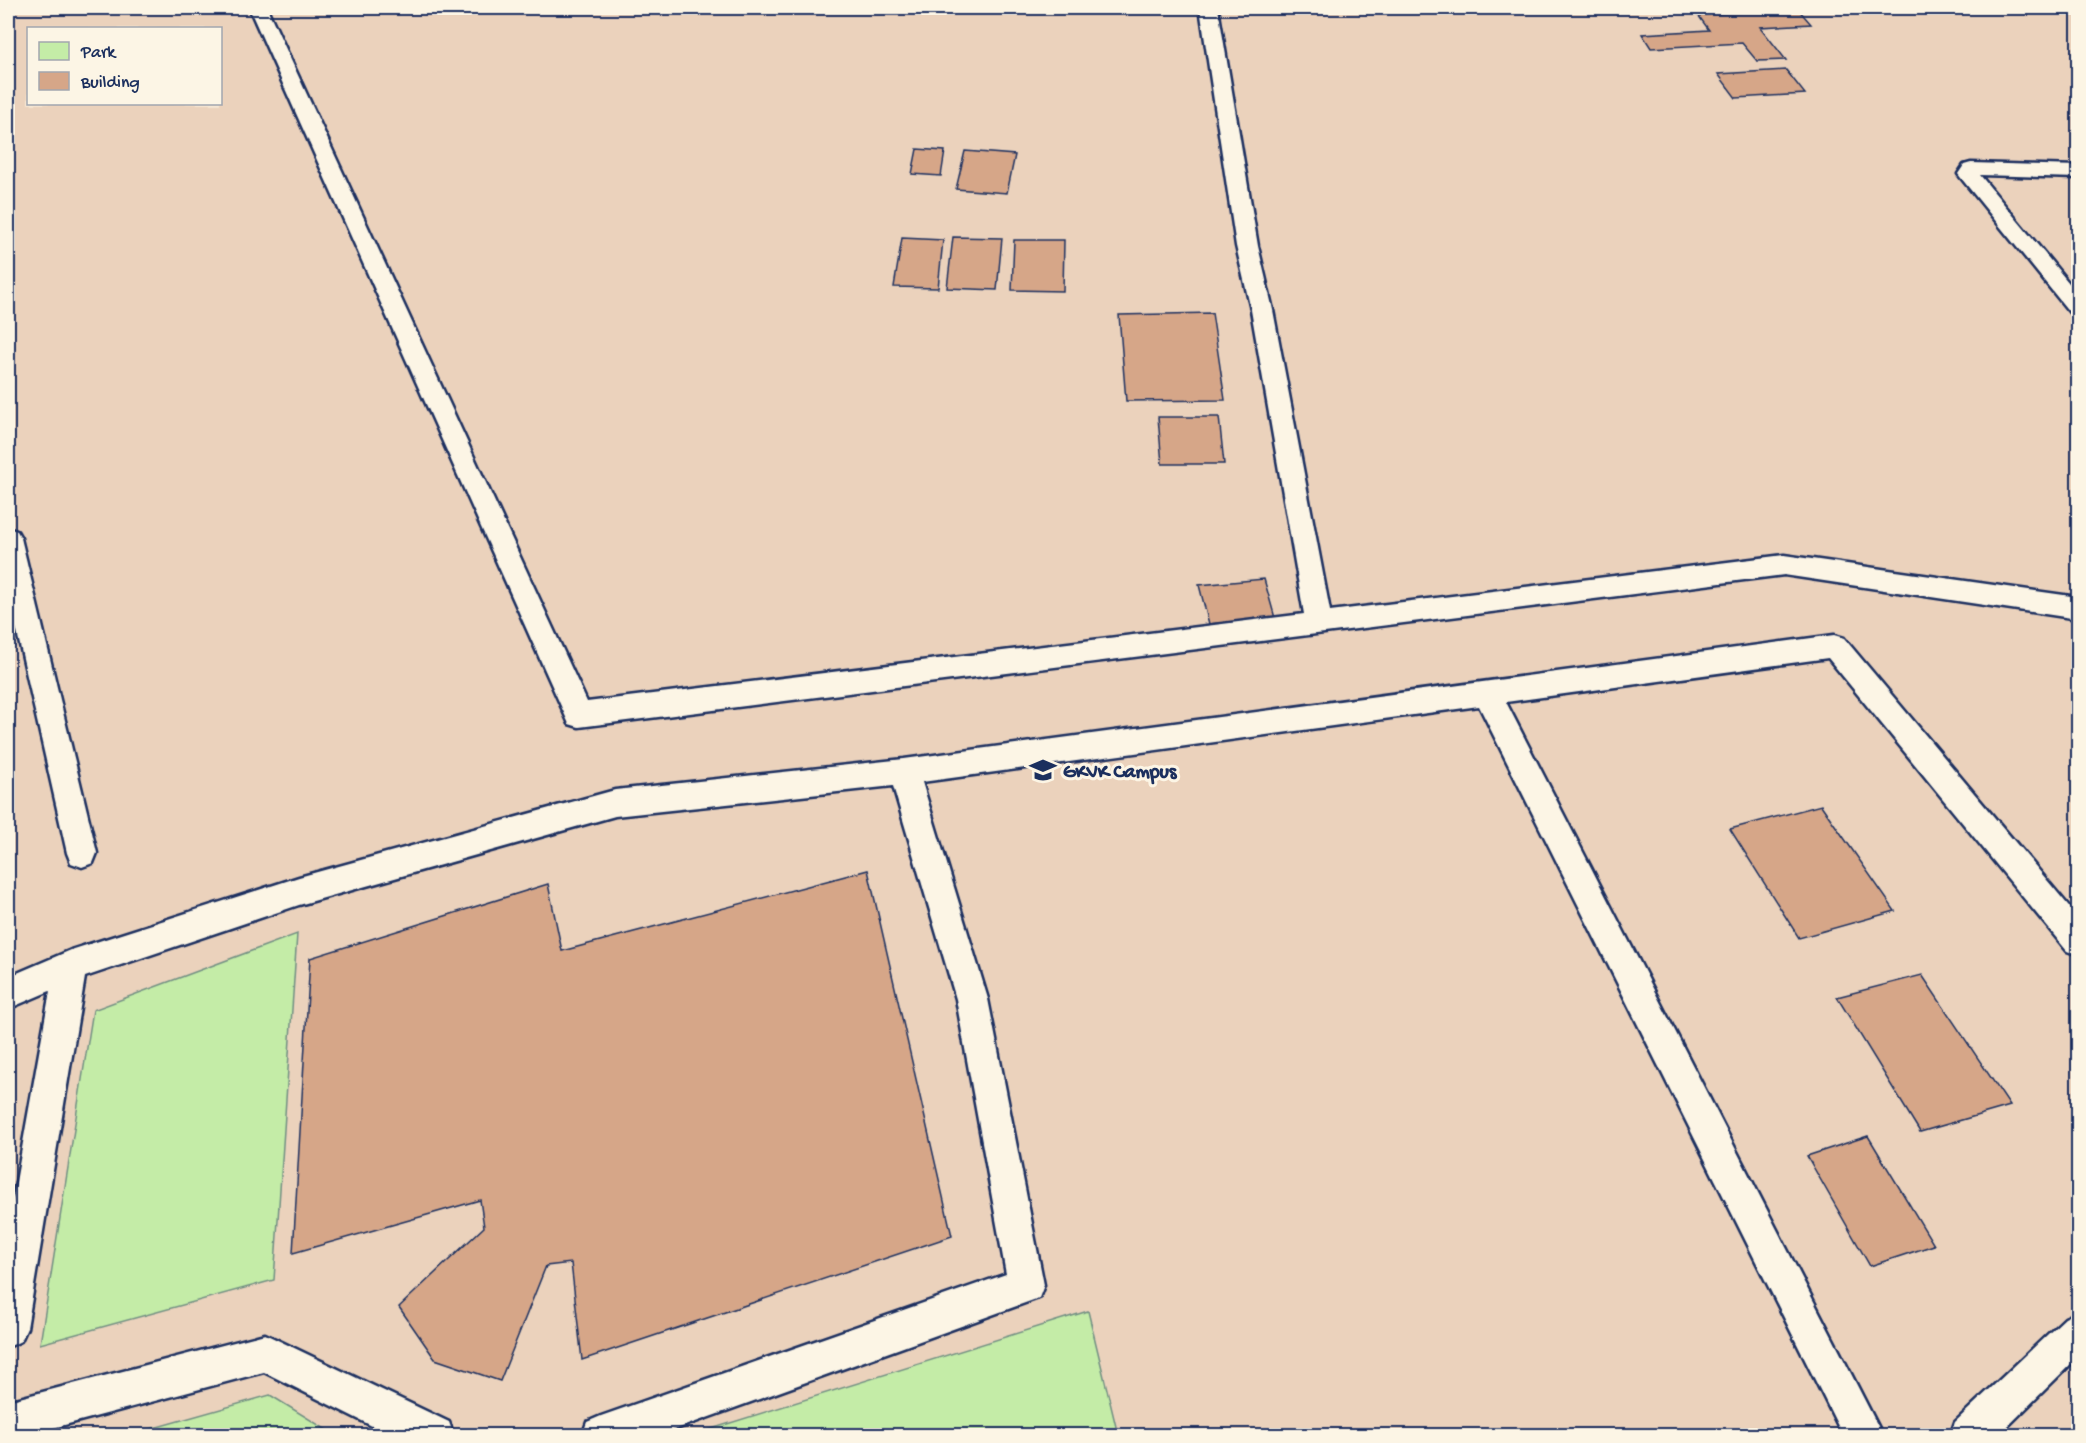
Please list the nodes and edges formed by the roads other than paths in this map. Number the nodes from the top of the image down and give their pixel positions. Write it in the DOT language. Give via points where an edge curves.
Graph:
graph roads {
  1 [pos="258,8"];
  2 [pos="1209,8"];
  3 [pos="2079,172"];
  4 [pos="2079,308"];
  5 [pos="8,537"];
  6 [pos="2079,608"];
  7 [pos="1319,622"];
  8 [pos="1487,693"];
  9 [pos="904,772"];
  10 [pos="82,854"];
  11 [pos="2079,940"];
  12 [pos="71,966"];
  13 [pos="8,993"];
  14 [pos="8,1328"];
  15 [pos="2079,1331"];
  16 [pos="8,1420"];
  17 [pos="435,1436"];
  18 [pos="601,1436"];
  19 [pos="1864,1436"];
  20 [pos="1969,1436"];
  1 -- 7 [label="lane" via="579,715"];
  2 -- 7 [label="lane" via="1247,246"];
  3 -- 4 [label="lane" via="1971,169 1968,174"];
  5 -- 10 [label="lane"];
  6 -- 7 [label="lane" via="1784,565"];
  8 -- 9 [label="lane"];
  8 -- 11 [label="lane" via="1834,646"];
  8 -- 19 [label="lane"];
  9 -- 12 [label="lane" via="615,803 299,891"];
  9 -- 18 [label="lane" via="972,999 1026,1285"];
  12 -- 13 [label="lane"];
  12 -- 14 [label="lane"];
  15 -- 20 [label="lane"];
  16 -- 17 [label="lane" via="265,1353"];
}
